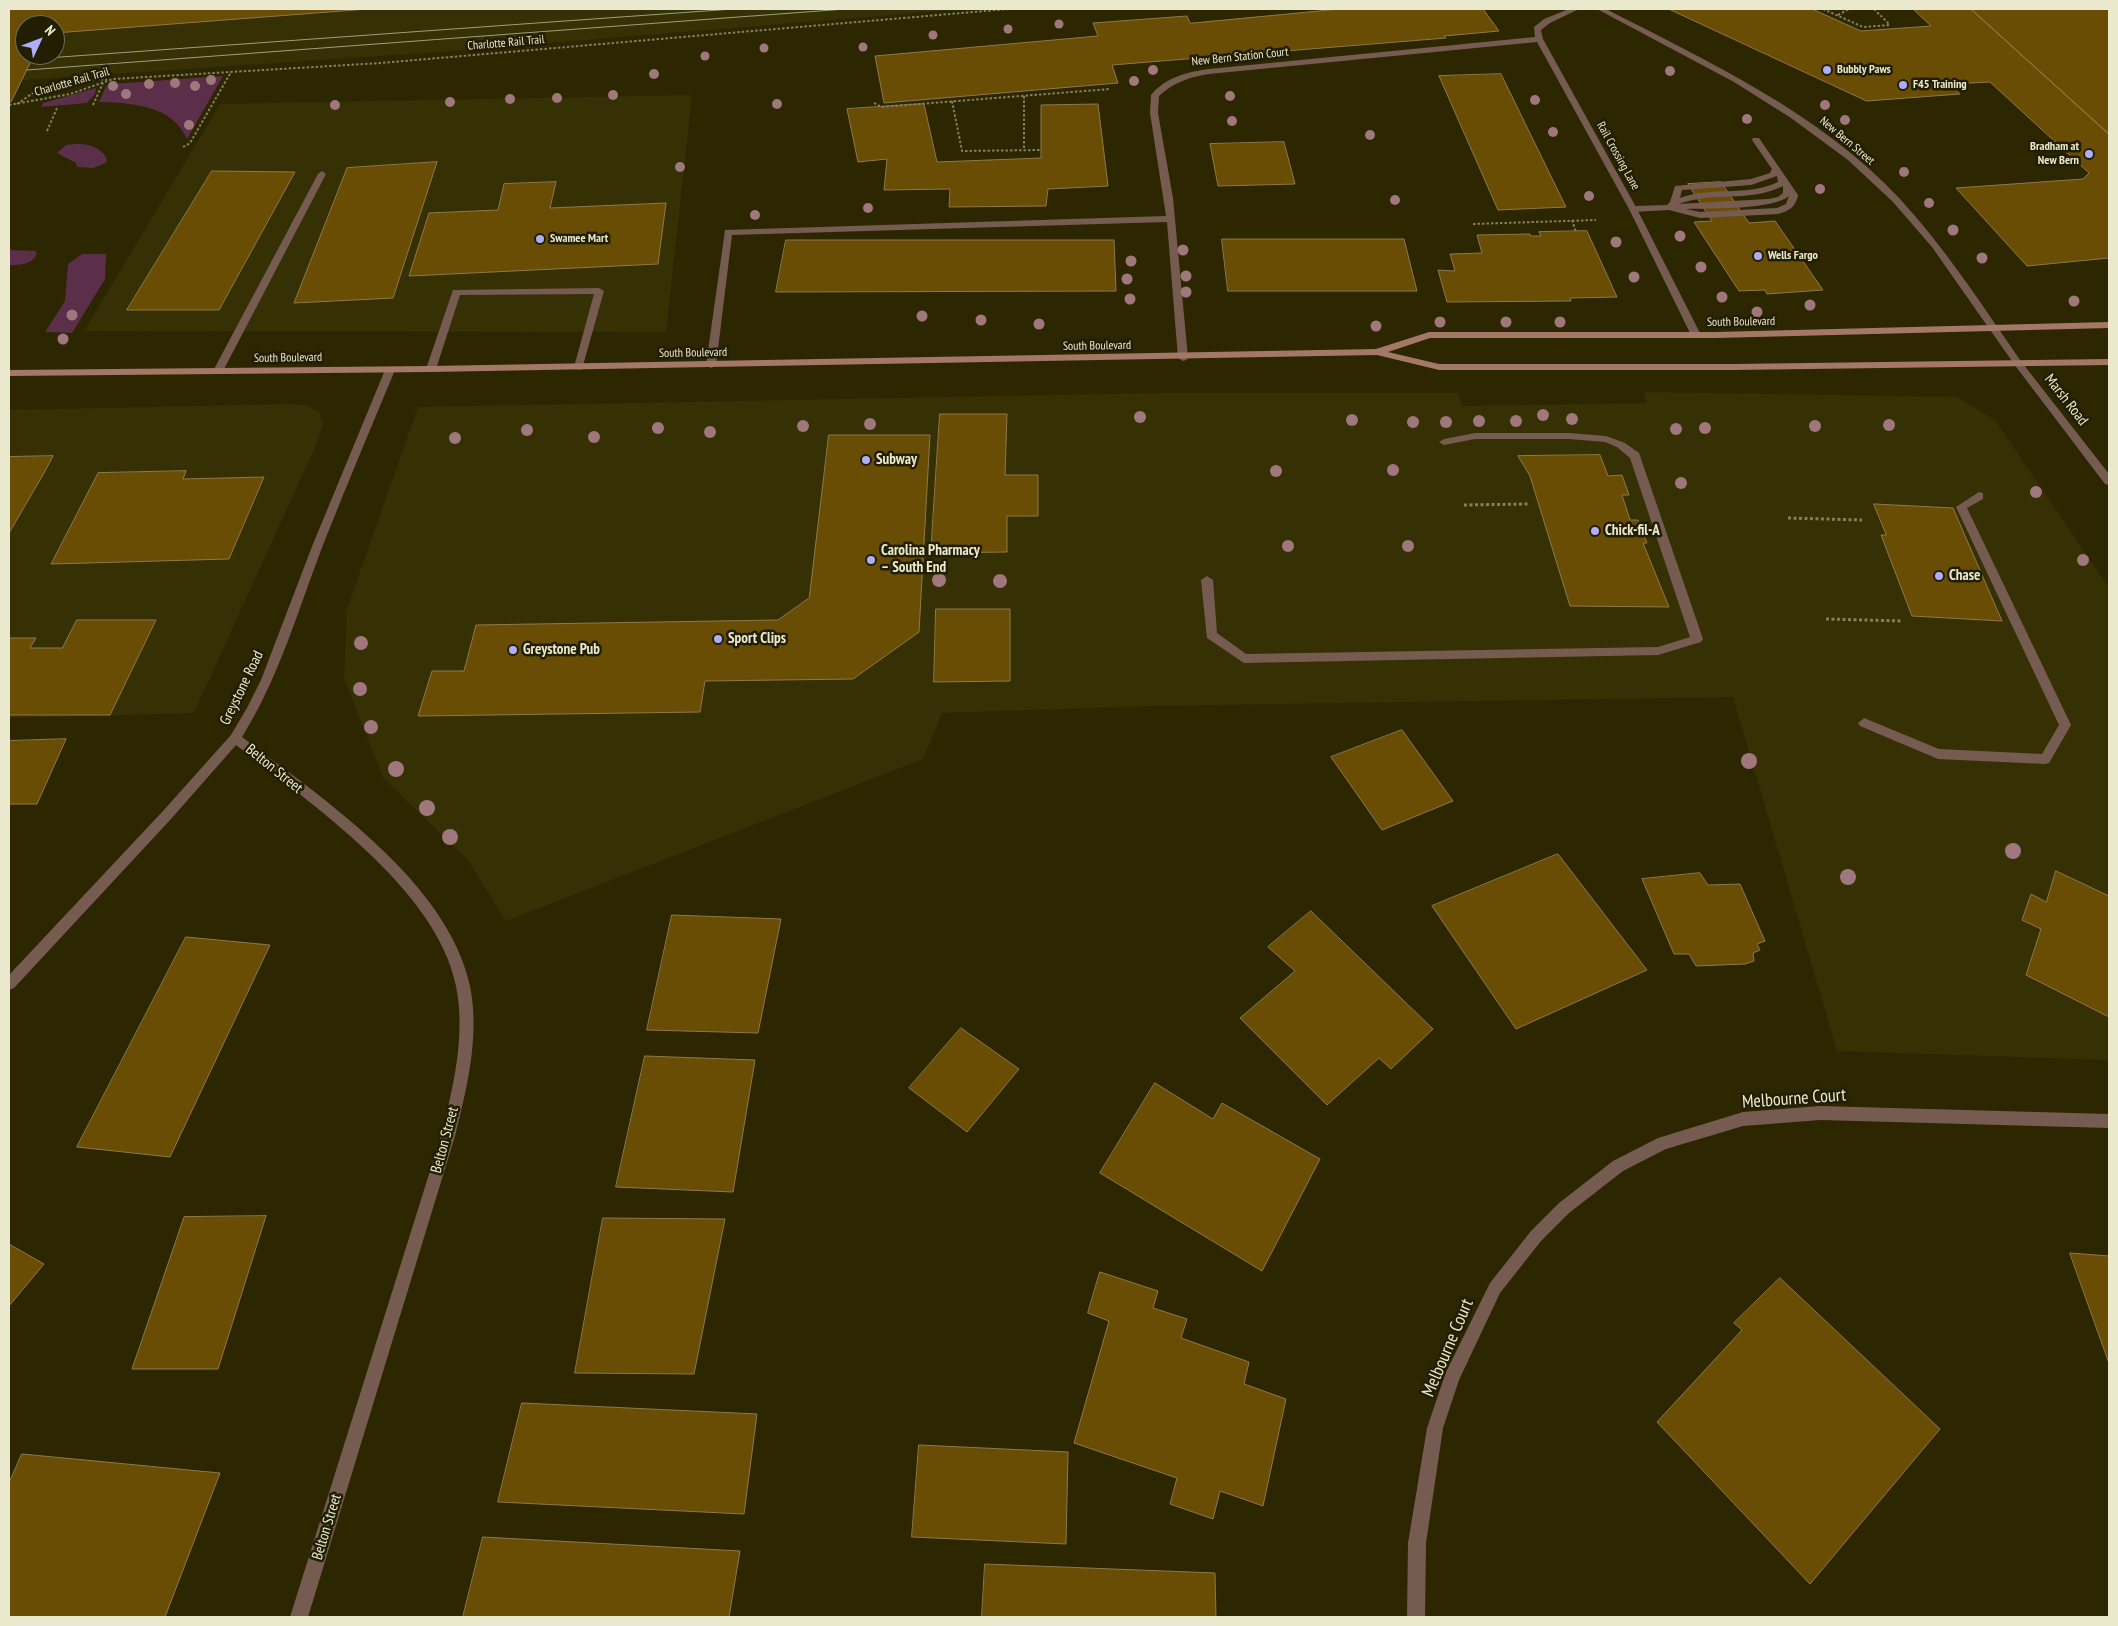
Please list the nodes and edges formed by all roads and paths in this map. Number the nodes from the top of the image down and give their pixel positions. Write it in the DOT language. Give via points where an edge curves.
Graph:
graph roads {
  1 [pos="1008,9"];
  2 [pos="1576,9"];
  3 [pos="1601,9"];
  4 [pos="1823,9"];
  5 [pos="1849,9"];
  6 [pos="1874,9"];
  7 [pos="1838,15"];
  8 [pos="1538,39"];
  9 [pos="231,71"];
  10 [pos="113,79"];
  11 [pos="103,83"];
  12 [pos="1110,89"];
  13 [pos="1024,96"];
  14 [pos="952,101"];
  15 [pos="874,102"];
  16 [pos="9,105"];
  17 [pos="16,105"];
  18 [pos="93,105"];
  19 [pos="57,108"];
  20 [pos="47,131"];
  21 [pos="1756,140"];
  22 [pos="183,147"];
  23 [pos="1024,149"];
  24 [pos="1041,150"];
  25 [pos="1776,168"];
  26 [pos="322,174"];
  27 [pos="1786,182"];
  28 [pos="1672,205"];
  29 [pos="1633,209"];
  30 [pos="1171,219"];
  31 [pos="1572,220"];
  32 [pos="1596,220"];
  33 [pos="1473,224"];
  34 [pos="1576,232"];
  35 [pos="2109,325"];
  36 [pos="1993,327"];
  37 [pos="1696,335"];
  38 [pos="1376,352"];
  39 [pos="1183,358"];
  40 [pos="2017,362"];
  41 [pos="2109,362"];
  42 [pos="711,365"];
  43 [pos="579,367"];
  44 [pos="431,369"];
  45 [pos="390,370"];
  46 [pos="218,371"];
  47 [pos="9,373"];
  48 [pos="1444,442"];
  49 [pos="2109,482"];
  50 [pos="1979,496"];
  51 [pos="1528,504"];
  52 [pos="1464,505"];
  53 [pos="1788,518"];
  54 [pos="1862,520"];
  55 [pos="1207,580"];
  56 [pos="1826,619"];
  57 [pos="1903,621"];
  58 [pos="1864,723"];
  59 [pos="235,738"];
  60 [pos="9,984"];
  61 [pos="2109,1121"];
  62 [pos="299,1617"];
  63 [pos="1416,1617"];
  1 -- 9 [label="path, Charlotte Rail Trail" via="391,62"];
  2 -- 8 [label="street" via="1547,21 1537,29"];
  3 -- 36 [label="street, New Bern Street" via="1737,80 1851,158 1896,200 1935,245"];
  4 -- 7 [label="path"];
  5 -- 7 [label="path"];
  6 -- 7 [label="path" via="1890,25 1863,27"];
  8 -- 29 [label="street, Rail Crossing Lane"];
  8 -- 30 [label="street, New Bern Station Court" via="1231,69 1188,75 1166,83 1154,95 1154,114"];
  9 -- 10 [label="path, Charlotte Rail Trail"];
  9 -- 22 [label="path" via="190,143"];
  10 -- 11 [label="path, Charlotte Rail Trail"];
  10 -- 17 [label="path" via="69,82 55,91 33,93"];
  11 -- 17 [label="path, Charlotte Rail Trail" via="70,94"];
  11 -- 18 [label="path"];
  12 -- 13 [label="path"];
  13 -- 14 [label="path"];
  13 -- 23 [label="path"];
  14 -- 15 [label="path" via="881,107"];
  14 -- 23 [label="path" via="962,151"];
  16 -- 17 [label="path, Charlotte Rail Trail"];
  19 -- 20 [label="path"];
  21 -- 25 [label="street"];
  23 -- 24 [label="path"];
  25 -- 27 [label="street"];
  25 -- 28 [label="street" via="1774,174 1765,179 1747,183 1678,188"];
  26 -- 46 [label="street"];
  27 -- 28 [label="street" via="1767,190 1691,196"];
  27 -- 28 [label="street" via="1794,195 1794,203 1778,211 1700,215"];
  28 -- 29 [label="street"];
  29 -- 37 [label="street, Rail Crossing Lane"];
  30 -- 39 [label="street, New Bern Station Court"];
  30 -- 42 [label="street" via="728,232"];
  31 -- 32 [label="path"];
  31 -- 33 [label="path"];
  31 -- 34 [label="path"];
  35 -- 36 [label="main road, South Boulevard"];
  36 -- 37 [label="main road, South Boulevard"];
  36 -- 40 [label="street, New Bern Street"];
  37 -- 38 [label="main road, South Boulevard" via="1429,335"];
  38 -- 39 [label="main road, South Boulevard"];
  38 -- 40 [label="main road, South Boulevard" via="1439,367"];
  39 -- 42 [label="main road, South Boulevard"];
  40 -- 41 [label="main road, South Boulevard"];
  40 -- 49 [label="street, Marsh Road"];
  42 -- 43 [label="main road, South Boulevard"];
  43 -- 44 [label="main road, South Boulevard"];
  43 -- 44 [label="street" via="599,292 456,292"];
  44 -- 45 [label="main road, South Boulevard"];
  45 -- 46 [label="main road, South Boulevard"];
  45 -- 59 [label="street, Greystone Road" via="318,544 267,680"];
  46 -- 47 [label="main road, South Boulevard"];
  48 -- 55 [label="street" via="1475,436 1569,436 1606,439 1636,456 1696,639 1658,651 1244,659 1211,636"];
  50 -- 58 [label="street" via="1960,507 2065,725 2045,759 1938,754"];
  51 -- 52 [label="path"];
  53 -- 54 [label="path"];
  56 -- 57 [label="path"];
  59 -- 60 [label="street, Greystone Road"];
  59 -- 62 [label="street, Belton Street" via="392,866 436,921 455,954 463,986 465,1058 448,1136"];
  61 -- 63 [label="street, Melbourne Court" via="1820,1113 1743,1119 1662,1143 1618,1166 1564,1208 1536,1236 1495,1288 1452,1378 1435,1428 1417,1543"];
}
